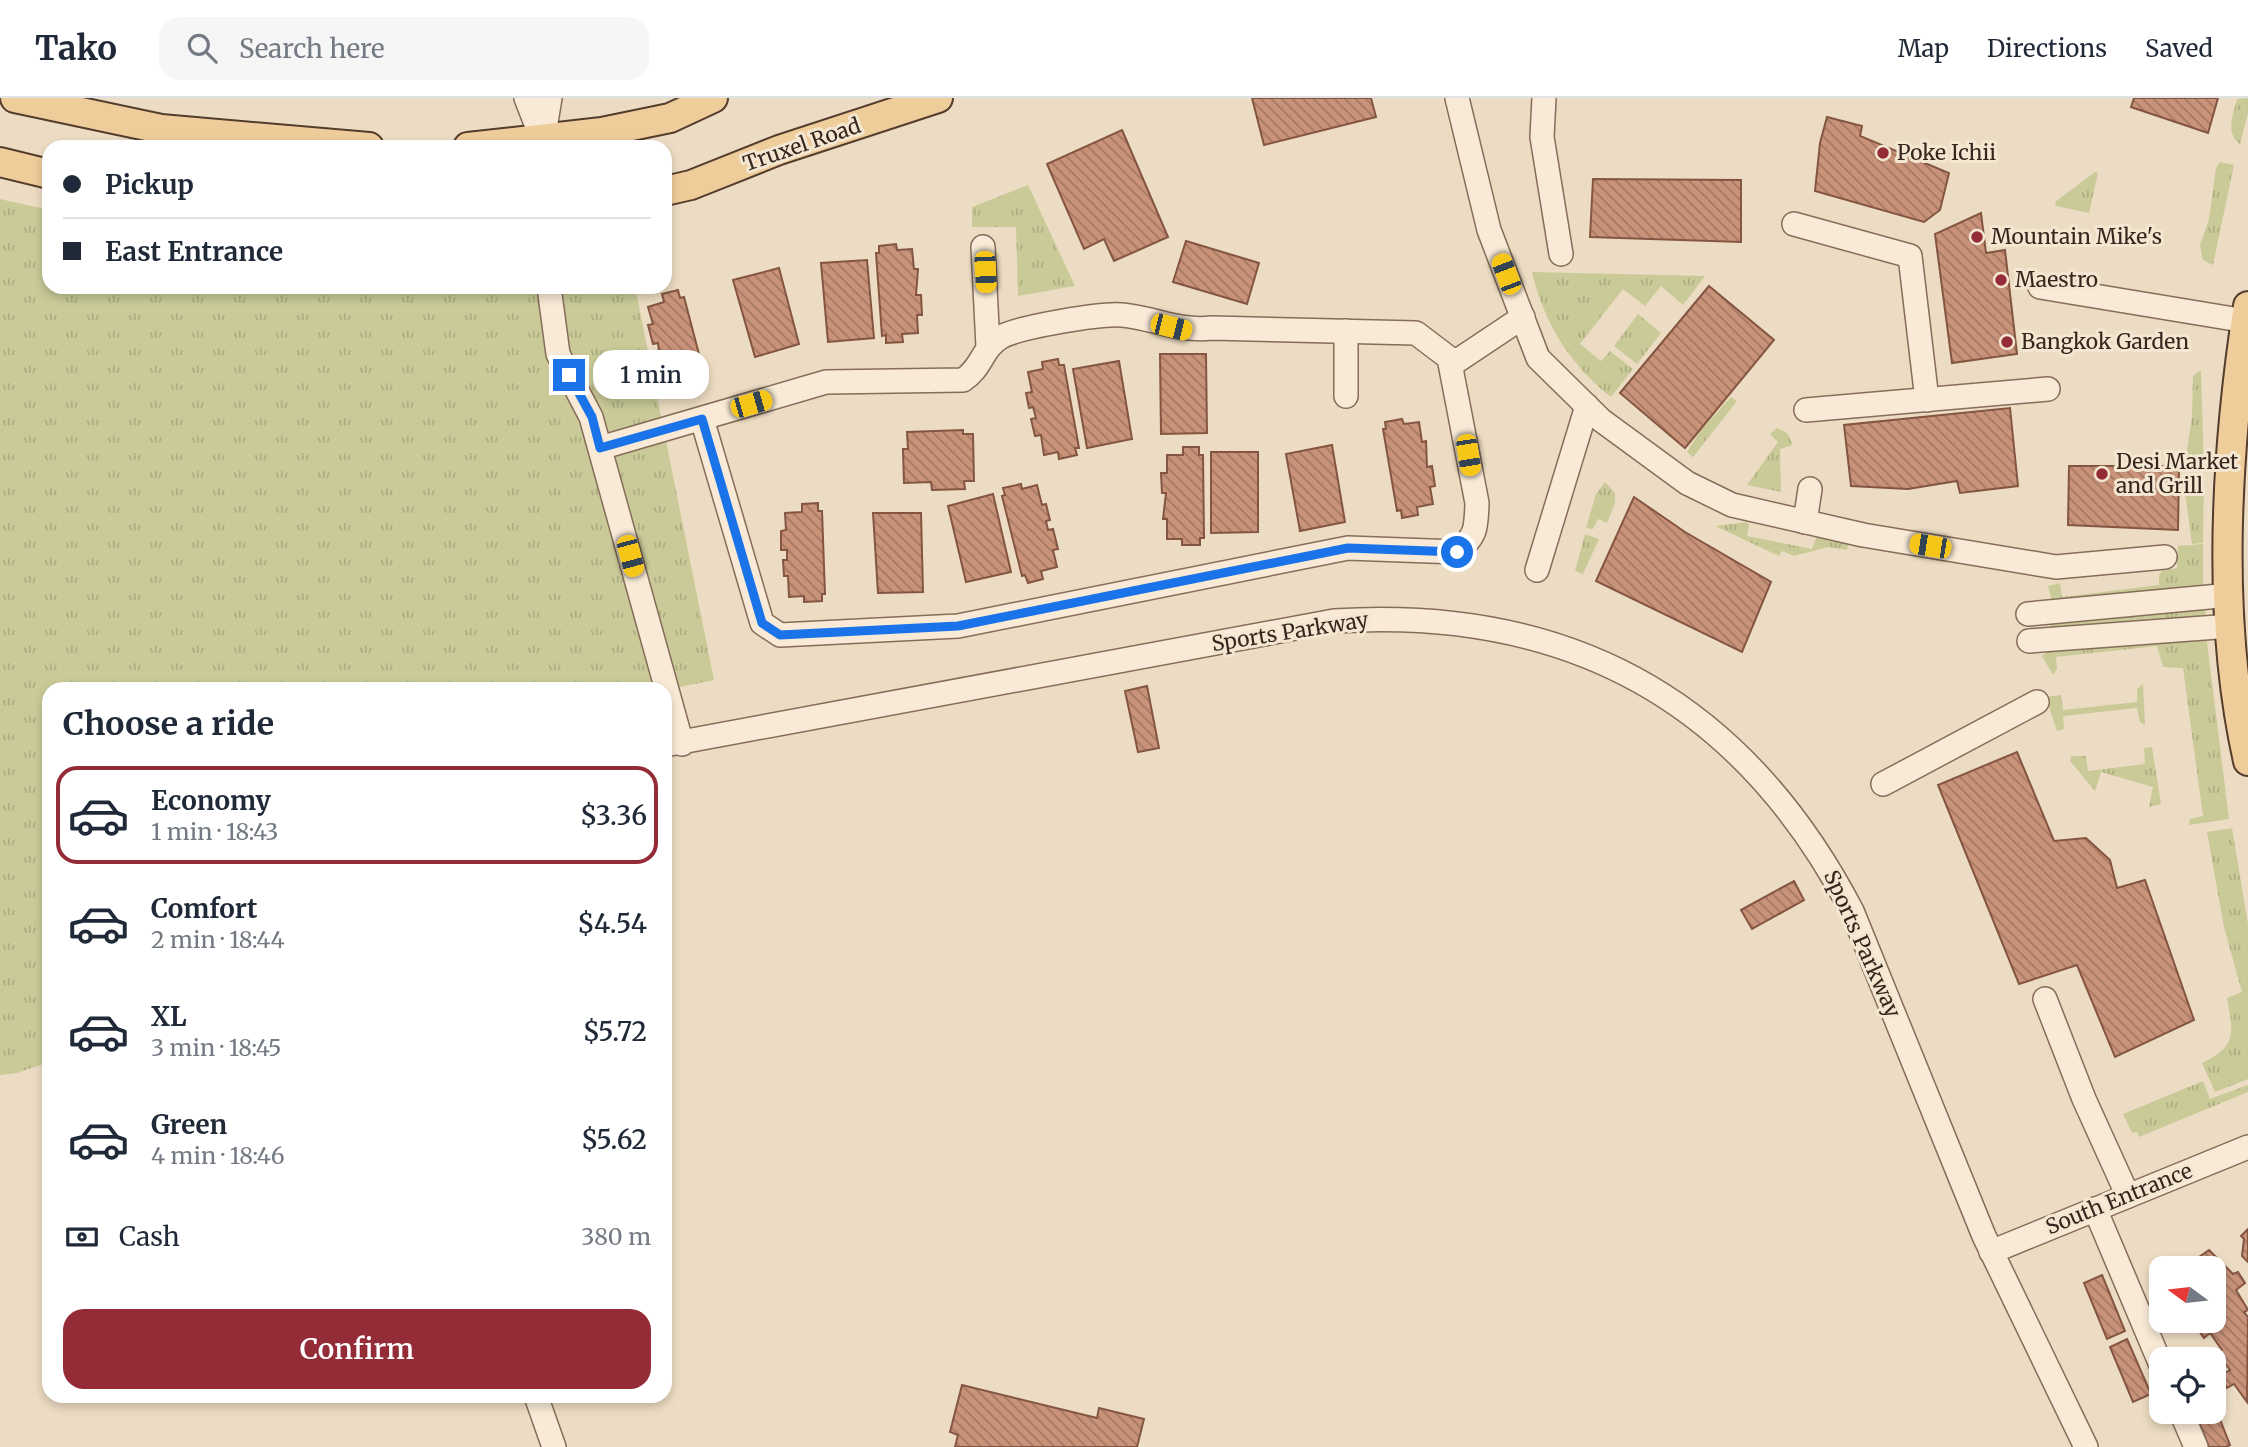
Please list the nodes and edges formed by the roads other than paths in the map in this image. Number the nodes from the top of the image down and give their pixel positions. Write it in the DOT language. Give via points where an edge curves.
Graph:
graph roads {
  1 [pos="15,98"];
  2 [pos="526,98"];
  3 [pos="550,98"];
  4 [pos="713,98"];
  5 [pos="938,98"];
  6 [pos="1457,98"];
  7 [pos="1544,98"];
  8 [pos="668,108"];
  9 [pos="288,140"];
  10 [pos="541,140"];
  11 [pos="543,140"];
  12 [pos="558,140"];
  13 [pos="0,162"];
  14 [pos="42,172"];
  15 [pos="672,190"];
  16 [pos="1794,224"];
  17 [pos="983,247"];
  18 [pos="1561,254"];
  19 [pos="2040,287"];
  20 [pos="550,294"];
  21 [pos="2247,313"];
  22 [pos="1523,317"];
  23 [pos="1346,331"];
  24 [pos="988,347"];
  25 [pos="1451,365"];
  26 [pos="2048,389"];
  27 [pos="1346,397"];
  28 [pos="1927,400"];
  29 [pos="1587,406"];
  30 [pos="1806,411"];
  31 [pos="702,419"];
  32 [pos="2241,440"];
  33 [pos="600,448"];
  34 [pos="1810,489"];
  35 [pos="1805,522"];
  36 [pos="2165,557"];
  37 [pos="1538,570"];
  38 [pos="2239,598"];
  39 [pos="2028,614"];
  40 [pos="2231,626"];
  41 [pos="2029,641"];
  42 [pos="658,682"];
  43 [pos="2037,702"];
  44 [pos="674,745"];
  45 [pos="2248,761"];
  46 [pos="1883,784"];
  47 [pos="2045,999"];
  48 [pos="2248,1147"];
  49 [pos="2128,1196"];
  50 [pos="2095,1209"];
  51 [pos="1991,1252"];
  52 [pos="2153,1347"];
  53 [pos="538,1403"];
  54 [pos="2186,1424"];
  55 [pos="554,1447"];
  56 [pos="2086,1447"];
  57 [pos="2196,1447"];
  1 -- 9 [label="main road" via="161,129"];
  2 -- 10 [label="street"];
  3 -- 11 [label="street"];
  4 -- 8 [label="main road"];
  5 -- 15 [label="main road, Truxel Road"];
  6 -- 22 [label="street" via="1489,230"];
  7 -- 18 [label="street" via="1542,137"];
  8 -- 12 [label="main road" via="602,132"];
  13 -- 14 [label="main road"];
  16 -- 28 [label="street" via="1910,256"];
  17 -- 24 [label="street"];
  19 -- 21 [label="street"];
  20 -- 33 [label="street" via="558,354 592,417"];
  21 -- 32 [label="main road"];
  22 -- 25 [label="street"];
  22 -- 29 [label="street" via="1538,358"];
  23 -- 24 [label="street" via="1189,331 1123,315 1096,315 1003,336"];
  23 -- 25 [label="street" via="1416,333 1440,350"];
  23 -- 27 [label="street"];
  24 -- 31 [label="street" via="976,372 963,380 826,382"];
  25 -- 31 [label="street" via="1477,503 1472,540 1457,552 1348,548 958,626 780,635 762,623"];
  26 -- 28 [label="street"];
  28 -- 30 [label="street"];
  29 -- 35 [label="street" via="1687,483 1732,505"];
  29 -- 37 [label="street"];
  31 -- 33 [label="street"];
  32 -- 38 [label="main road"];
  33 -- 42 [label="street"];
  34 -- 35 [label="street"];
  35 -- 36 [label="street" via="2056,567"];
  38 -- 39 [label="street"];
  38 -- 40 [label="main road"];
  40 -- 41 [label="street"];
  40 -- 45 [label="main road"];
  43 -- 46 [label="street"];
  44 -- 51 [label="street, Sports Parkway" via="1334,621 1386,618 1474,624 1526,635 1592,658 1670,700 1739,754 1783,801 1820,853 1852,911"];
  47 -- 49 [label="street"];
  48 -- 49 [label="street, South Entrance"];
  49 -- 50 [label="street, South Entrance"];
  50 -- 51 [label="street, South Entrance"];
  50 -- 52 [label="street"];
  51 -- 56 [label="street, Sports Parkway"];
  53 -- 55 [label="street"];
  54 -- 57 [label="street"];
}
